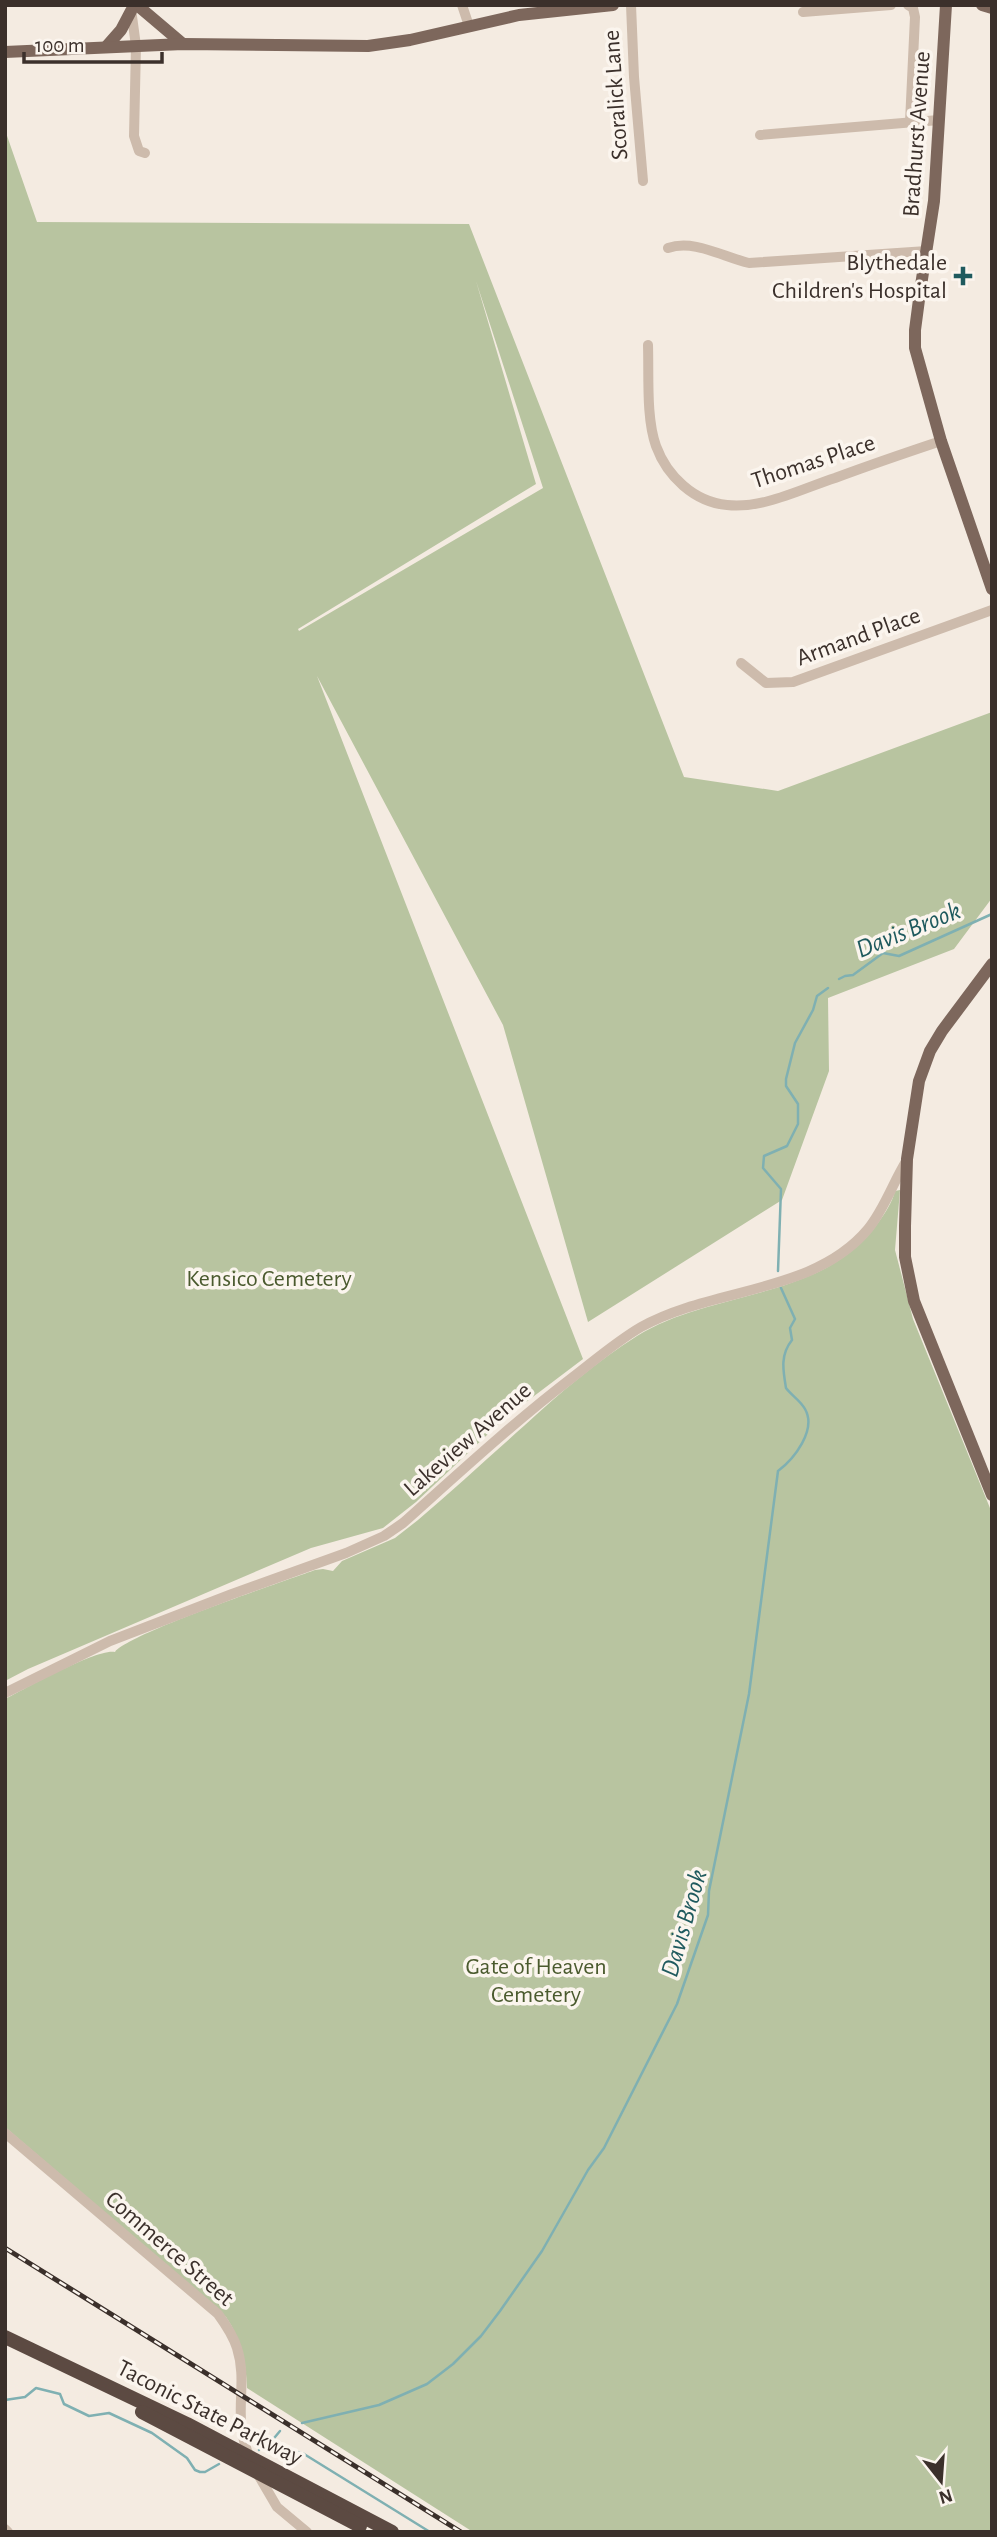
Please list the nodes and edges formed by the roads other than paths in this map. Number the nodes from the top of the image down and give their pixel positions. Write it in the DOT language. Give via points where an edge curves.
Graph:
graph roads {
  1 [pos="462,5"];
  2 [pos="613,5"];
  3 [pos="631,5"];
  4 [pos="891,5"];
  5 [pos="908,5"];
  6 [pos="946,5"];
  7 [pos="982,5"];
  8 [pos="133,7"];
  9 [pos="819,8"];
  10 [pos="992,8"];
  11 [pos="803,12"];
  12 [pos="469,26"];
  13 [pos="183,44"];
  14 [pos="106,47"];
  15 [pos="136,47"];
  16 [pos="5,52"];
  17 [pos="939,120"];
  18 [pos="910,122"];
  19 [pos="760,135"];
  20 [pos="145,153"];
  21 [pos="643,181"];
  22 [pos="668,248"];
  23 [pos="927,251"];
  24 [pos="648,345"];
  25 [pos="941,441"];
  26 [pos="992,589"];
  27 [pos="992,610"];
  28 [pos="741,663"];
  29 [pos="992,964"];
  30 [pos="907,1159"];
  31 [pos="992,1494"];
  32 [pos="5,1693"];
  33 [pos="5,2133"];
  34 [pos="5,2337"];
  35 [pos="5,2347"];
  36 [pos="250,2457"];
  37 [pos="256,2472"];
  38 [pos="307,2532"];
  39 [pos="371,2532"];
  40 [pos="392,2532"];
  1 -- 12 [label="street"];
  2 -- 12 [label="main road" via="519,15"];
  3 -- 21 [label="street, Scoralick Lane"];
  4 -- 9 [label="street"];
  5 -- 18 [label="street" via="915,17"];
  6 -- 17 [label="main road, Bradhurst Avenue"];
  7 -- 10 [label="main road"];
  8 -- 13 [label="main road"];
  8 -- 14 [label="main road"];
  8 -- 15 [label="street"];
  9 -- 11 [label="street"];
  12 -- 13 [label="main road" via="368,46"];
  13 -- 15 [label="main road"];
  14 -- 15 [label="main road"];
  14 -- 16 [label="main road"];
  15 -- 20 [label="street" via="134,136 139,151"];
  17 -- 18 [label="street"];
  17 -- 23 [label="main road, Bradhurst Avenue"];
  18 -- 19 [label="street"];
  22 -- 23 [label="street" via="698,247 749,263"];
  23 -- 25 [label="main road, Bradhurst Avenue" via="915,348"];
  24 -- 25 [label="street, Thomas Place" via="655,444 678,481 712,502 751,505"];
  25 -- 26 [label="main road, Bradhurst Avenue"];
  27 -- 28 [label="street, Armand Place" via="793,682 766,683"];
  29 -- 30 [label="main road" via="930,1051 919,1081"];
  30 -- 31 [label="main road" via="905,1257 910,1290"];
  30 -- 32 [label="street, Lakeview Avenue" via="875,1219 837,1257 808,1272 694,1305 642,1326 532,1409 384,1536 110,1641"];
  33 -- 36 [label="street, Commerce Street" via="218,2314 239,2353 240,2427"];
  34 -- 36 [label="highway, Taconic State Parkway"];
  35 -- 37 [label="highway, Taconic State Parkway"];
  36 -- 37 [label="street, Commerce Street"];
  36 -- 40 [label="highway, Taconic State Parkway"];
  37 -- 38 [label="street, Commerce Street" via="277,2507"];
  37 -- 39 [label="highway, Taconic State Parkway"];
}
